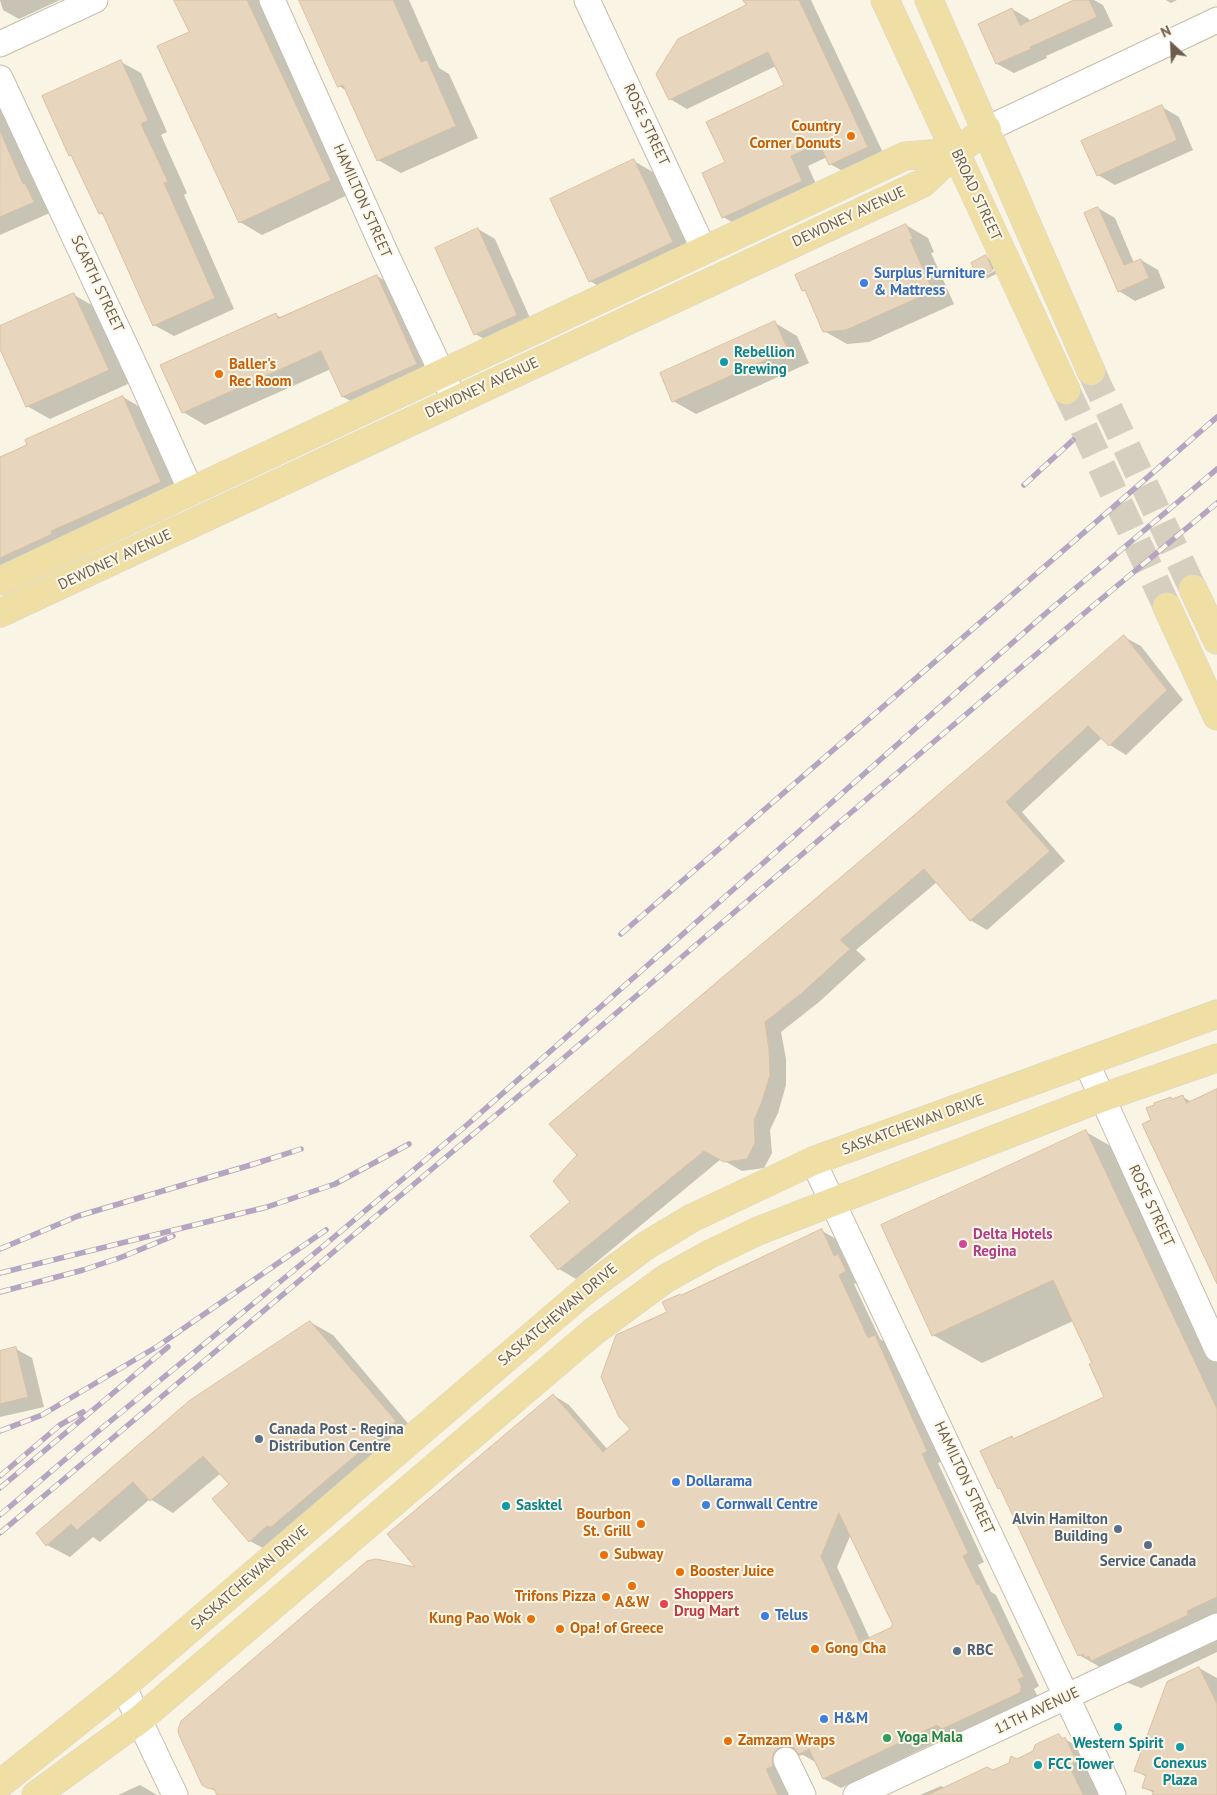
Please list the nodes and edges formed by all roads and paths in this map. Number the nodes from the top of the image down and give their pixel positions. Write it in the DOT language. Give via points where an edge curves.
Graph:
graph roads {
  1 [pos="95,0"];
  2 [pos="272,0"];
  3 [pos="587,0"];
  4 [pos="885,0"];
  5 [pos="929,0"];
  6 [pos="1217,20"];
  7 [pos="0,44"];
  8 [pos="0,78"];
  9 [pos="986,129"];
  10 [pos="956,152"];
  11 [pos="704,250"];
  12 [pos="1091,371"];
  13 [pos="441,373"];
  14 [pos="1066,390"];
  15 [pos="455,401"];
  16 [pos="191,491"];
  17 [pos="0,581"];
  18 [pos="1193,589"];
  19 [pos="1167,607"];
  20 [pos="0,614"];
  21 [pos="1217,640"];
  22 [pos="1217,716"];
  23 [pos="1217,1014"];
  24 [pos="1217,1058"];
  25 [pos="1086,1062"];
  26 [pos="1101,1098"];
  27 [pos="813,1162"];
  28 [pos="832,1201"];
  29 [pos="1217,1348"];
  30 [pos="1217,1626"];
  31 [pos="124,1686"];
  32 [pos="1067,1697"];
  33 [pos="139,1720"];
  34 [pos="786,1760"];
  35 [pos="0,1784"];
  36 [pos="36,1795"];
  37 [pos="175,1795"];
  38 [pos="803,1795"];
  39 [pos="856,1795"];
  40 [pos="1113,1795"];
  1 -- 7 [label="street"];
  2 -- 13 [label="street, HAMILTON STREET"];
  3 -- 11 [label="street, ROSE STREET"];
  4 -- 10 [label="main road, BROAD STREET"];
  5 -- 9 [label="main road"];
  6 -- 9 [label="street, DEWDNEY AVENUE"];
  8 -- 16 [label="street, SCARTH STREET"];
  9 -- 10 [label="main road, DEWDNEY AVENUE"];
  9 -- 12 [label="main road"];
  10 -- 11 [label="main road, DEWDNEY AVENUE" via="905,156"];
  10 -- 14 [label="main road, BROAD STREET"];
  10 -- 15 [label="main road, DEWDNEY AVENUE" via="923,183"];
  11 -- 13 [label="main road, DEWDNEY AVENUE"];
  13 -- 15 [label="street, HAMILTON STREET"];
  13 -- 16 [label="main road, DEWDNEY AVENUE"];
  15 -- 20 [label="main road, DEWDNEY AVENUE"];
  16 -- 17 [label="main road, DEWDNEY AVENUE"];
  18 -- 21 [label="main road"];
  19 -- 22 [label="main road"];
  23 -- 25 [label="main road, SASKATCHEWAN DRIVE"];
  24 -- 26 [label="main road"];
  25 -- 26 [label="street, ROSE STREET"];
  25 -- 27 [label="main road, SASKATCHEWAN DRIVE"];
  26 -- 28 [label="main road"];
  26 -- 29 [label="street, ROSE STREET"];
  27 -- 28 [label="street, HAMILTON STREET"];
  27 -- 31 [label="main road, SASKATCHEWAN DRIVE" via="692,1218 618,1265"];
  28 -- 32 [label="street, HAMILTON STREET"];
  28 -- 33 [label="main road" via="710,1254 631,1303"];
  30 -- 32 [label="street, 11TH AVENUE"];
  31 -- 33 [label="street"];
  31 -- 35 [label="main road, SASKATCHEWAN DRIVE"];
  32 -- 39 [label="street, 11TH AVENUE"];
  32 -- 40 [label="street, HAMILTON STREET"];
  33 -- 36 [label="main road"];
  33 -- 37 [label="street"];
  34 -- 38 [label="street"];
}
